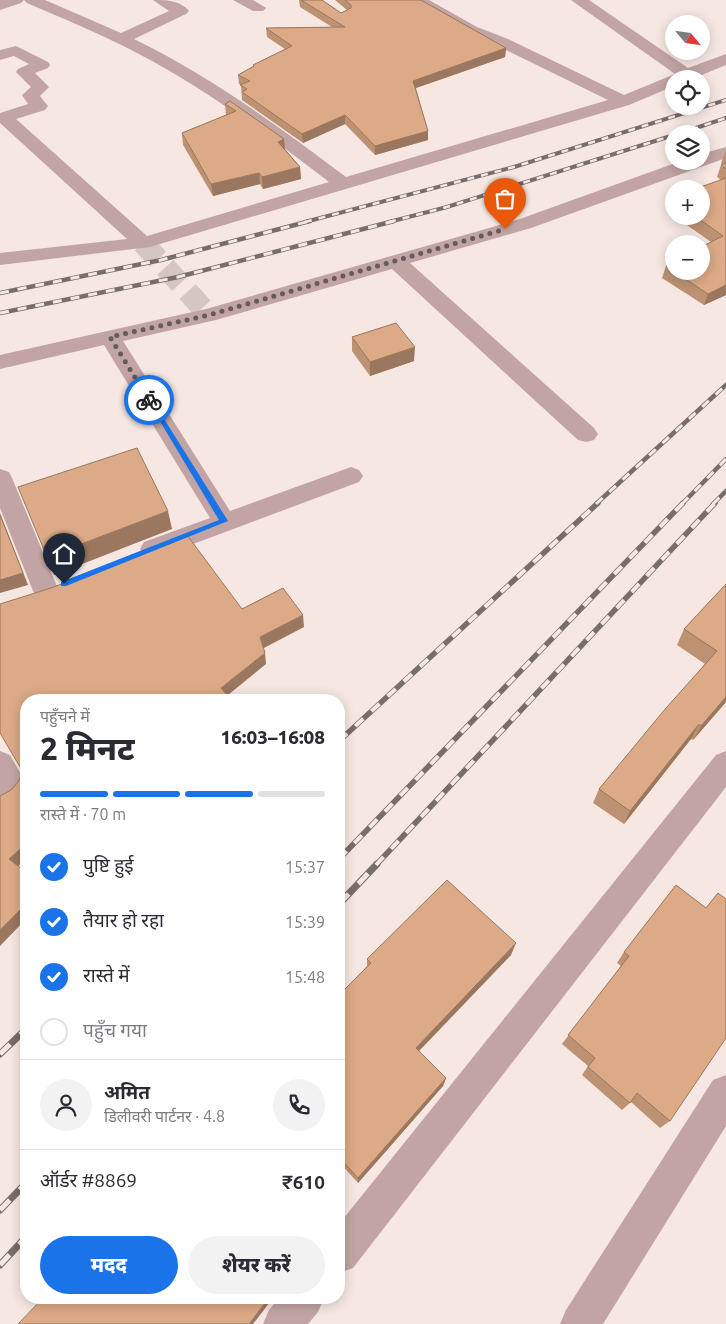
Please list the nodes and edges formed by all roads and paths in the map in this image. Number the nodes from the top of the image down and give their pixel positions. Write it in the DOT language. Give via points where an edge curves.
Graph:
graph roads {
  1 [pos="16,0"];
  2 [pos="32,0"];
  3 [pos="162,0"];
  4 [pos="241,0"];
  5 [pos="418,0"];
  6 [pos="579,0"];
  7 [pos="0,5"];
  8 [pos="258,8"];
  9 [pos="121,39"];
  10 [pos="0,55"];
  11 [pos="726,59"];
  12 [pos="669,70"];
  13 [pos="699,70"];
  14 [pos="665,84"];
  15 [pos="622,101"];
  16 [pos="726,152"];
  17 [pos="710,158"];
  18 [pos="675,170"];
  19 [pos="342,183"];
  20 [pos="142,243"];
  21 [pos="0,259"];
  22 [pos="395,261"];
  23 [pos="110,337"];
  24 [pos="0,362"];
  25 [pos="586,434"];
  26 [pos="351,476"];
  27 [pos="0,478"];
  28 [pos="224,521"];
  29 [pos="135,556"];
  30 [pos="46,590"];
  31 [pos="0,764"];
  32 [pos="726,764"];
  33 [pos="0,794"];
  34 [pos="726,1093"];
  35 [pos="345,1246"];
  36 [pos="299,1304"];
  37 [pos="284,1324"];
  38 [pos="580,1324"];
  1 -- 7 [label="street"];
  2 -- 9 [label="street"];
  3 -- 9 [label="street" via="180,11"];
  4 -- 8 [label="street"];
  5 -- 15 [label="street" via="471,30"];
  6 -- 12 [label="street"];
  9 -- 19 [label="street" via="208,88"];
  10 -- 20 [label="street" via="16,51 42,65 24,72 41,87 30,95 39,106 4,117"];
  11 -- 13 [label="street"];
  14 -- 15 [label="street"];
  15 -- 19 [label="street"];
  16 -- 17 [label="street"];
  18 -- 22 [label="street" via="524,224"];
  19 -- 20 [label="street"];
  20 -- 21 [label="street"];
  22 -- 23 [label="street" via="204,316"];
  22 -- 25 [label="street"];
  23 -- 24 [label="street"];
  23 -- 28 [label="street"];
  26 -- 28 [label="street"];
  27 -- 30 [label="street"];
  28 -- 29 [label="street"];
  31 -- 33 [label="street" via="12,784"];
  32 -- 35 [label="street"];
  34 -- 38 [label="street"];
  36 -- 37 [label="street"];
}
